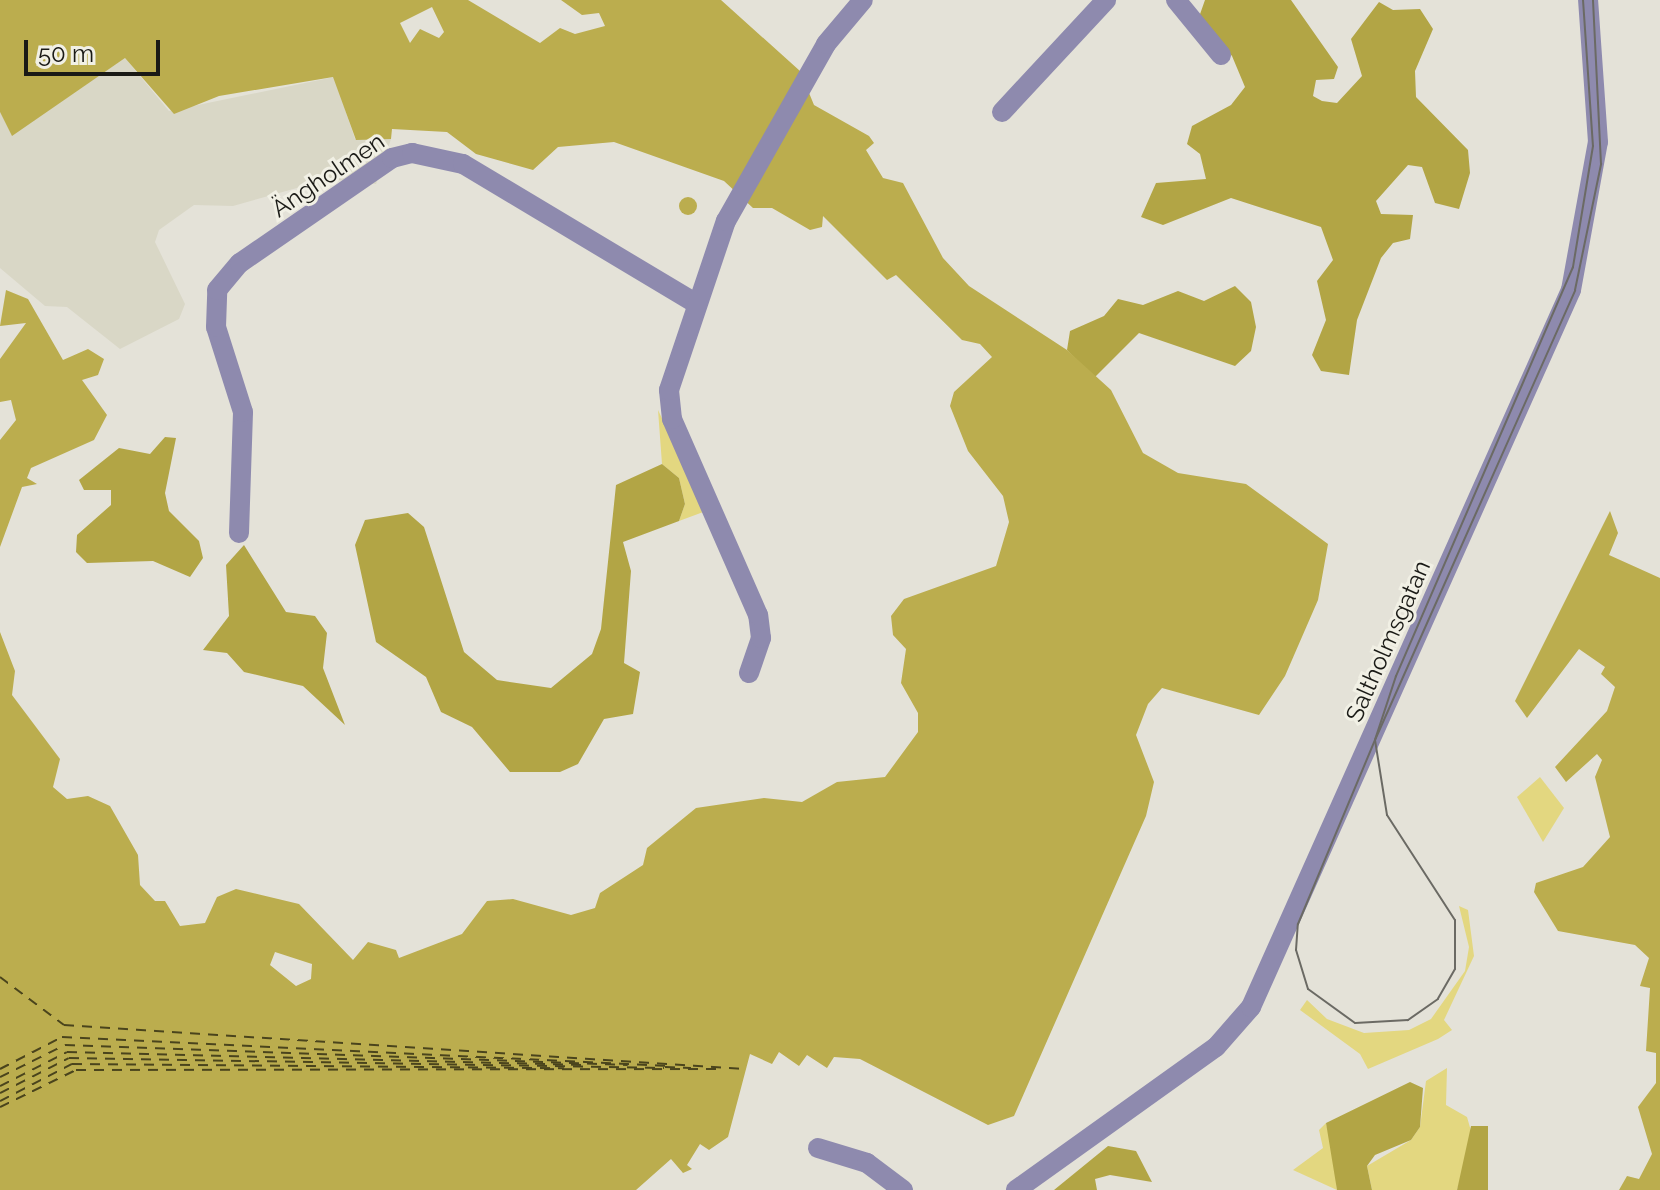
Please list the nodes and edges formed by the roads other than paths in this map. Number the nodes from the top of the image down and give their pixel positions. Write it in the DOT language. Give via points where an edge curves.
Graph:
graph roads {
  1 [pos="863,0"];
  2 [pos="1106,0"];
  3 [pos="1176,0"];
  4 [pos="1588,0"];
  5 [pos="1221,55"];
  6 [pos="1002,112"];
  7 [pos="695,303"];
  8 [pos="239,533"];
  9 [pos="749,673"];
  10 [pos="818,1148"];
  11 [pos="903,1190"];
  12 [pos="1016,1190"];
  1 -- 7 [label="street" via="807,77 741,196"];
  2 -- 6 [label="street"];
  3 -- 5 [label="street"];
  4 -- 12 [label="street, Saltholmsgatan" via="1598,142 1571,290 1251,1007 1216,1047"];
  7 -- 8 [label="street, Ängholmen" via="463,164 412,153 392,158 240,263 217,290 218,336 243,412"];
  7 -- 9 [label="street" via="669,401 758,615 761,638"];
  10 -- 11 [label="street" via="867,1163"];
}
